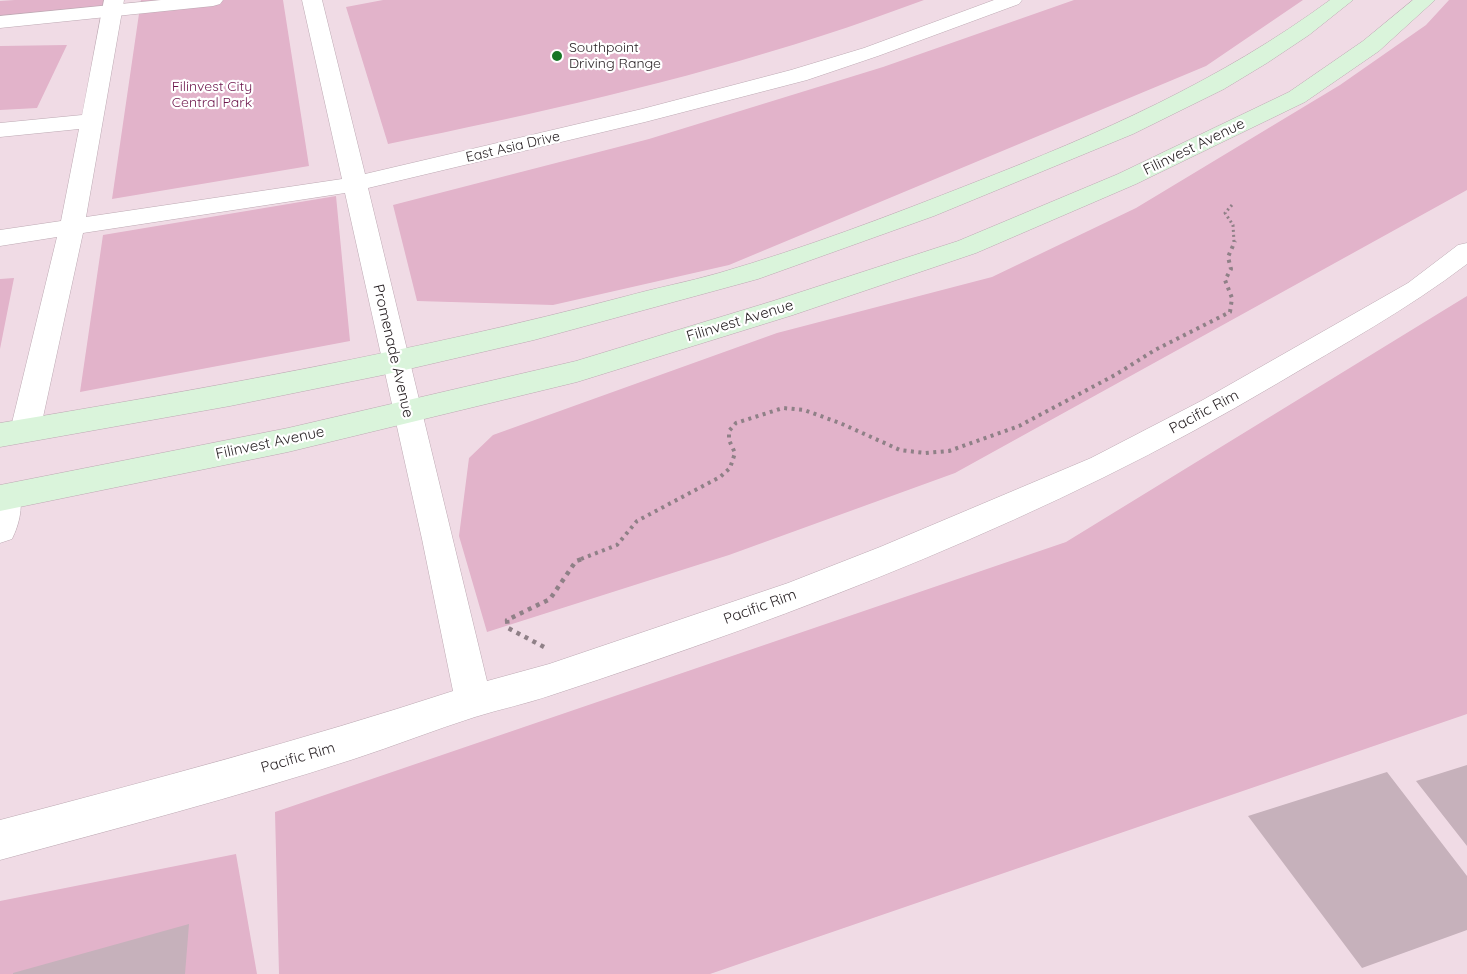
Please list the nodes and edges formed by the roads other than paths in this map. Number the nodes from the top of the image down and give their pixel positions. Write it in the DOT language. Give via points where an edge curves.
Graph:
graph roads {
  1 [pos="213,0"];
  2 [pos="312,0"];
  3 [pos="1012,0"];
  4 [pos="1343,0"];
  5 [pos="1425,0"];
  6 [pos="113,6"];
  7 [pos="0,22"];
  8 [pos="92,121"];
  9 [pos="0,129"];
  10 [pos="354,184"];
  11 [pos="72,227"];
  12 [pos="0,238"];
  13 [pos="1467,251"];
  14 [pos="395,362"];
  15 [pos="407,413"];
  16 [pos="12,433"];
  17 [pos="3,497"];
  18 [pos="0,530"];
  19 [pos="473,701"];
  20 [pos="0,840"];
  1 -- 6 [label="street"];
  2 -- 10 [label="street, Promenade Avenue"];
  3 -- 10 [label="street, East Asia Drive" via="799,75 645,116"];
  4 -- 14 [label="main road" via="1236,75 1088,147 942,204 745,274 549,327"];
  5 -- 15 [label="main road, Filinvest Avenue" via="1371,46 1298,97 1127,179 967,247 577,371"];
  6 -- 7 [label="street"];
  6 -- 8 [label="street"];
  8 -- 9 [label="street"];
  8 -- 11 [label="street"];
  10 -- 11 [label="street, East Asia Drive"];
  10 -- 14 [label="street, Promenade Avenue"];
  11 -- 12 [label="street, East Asia Drive"];
  11 -- 16 [label="street"];
  13 -- 19 [label="street, Pacific Rim" via="1416,289 1338,337 1102,466 797,594 549,680"];
  14 -- 15 [label="street, Promenade Avenue"];
  14 -- 16 [label="main road"];
  15 -- 17 [label="main road, Filinvest Avenue"];
  15 -- 19 [label="street, Promenade Avenue"];
  17 -- 18 [label="street"];
  19 -- 20 [label="street, Pacific Rim" via="341,745"];
}
